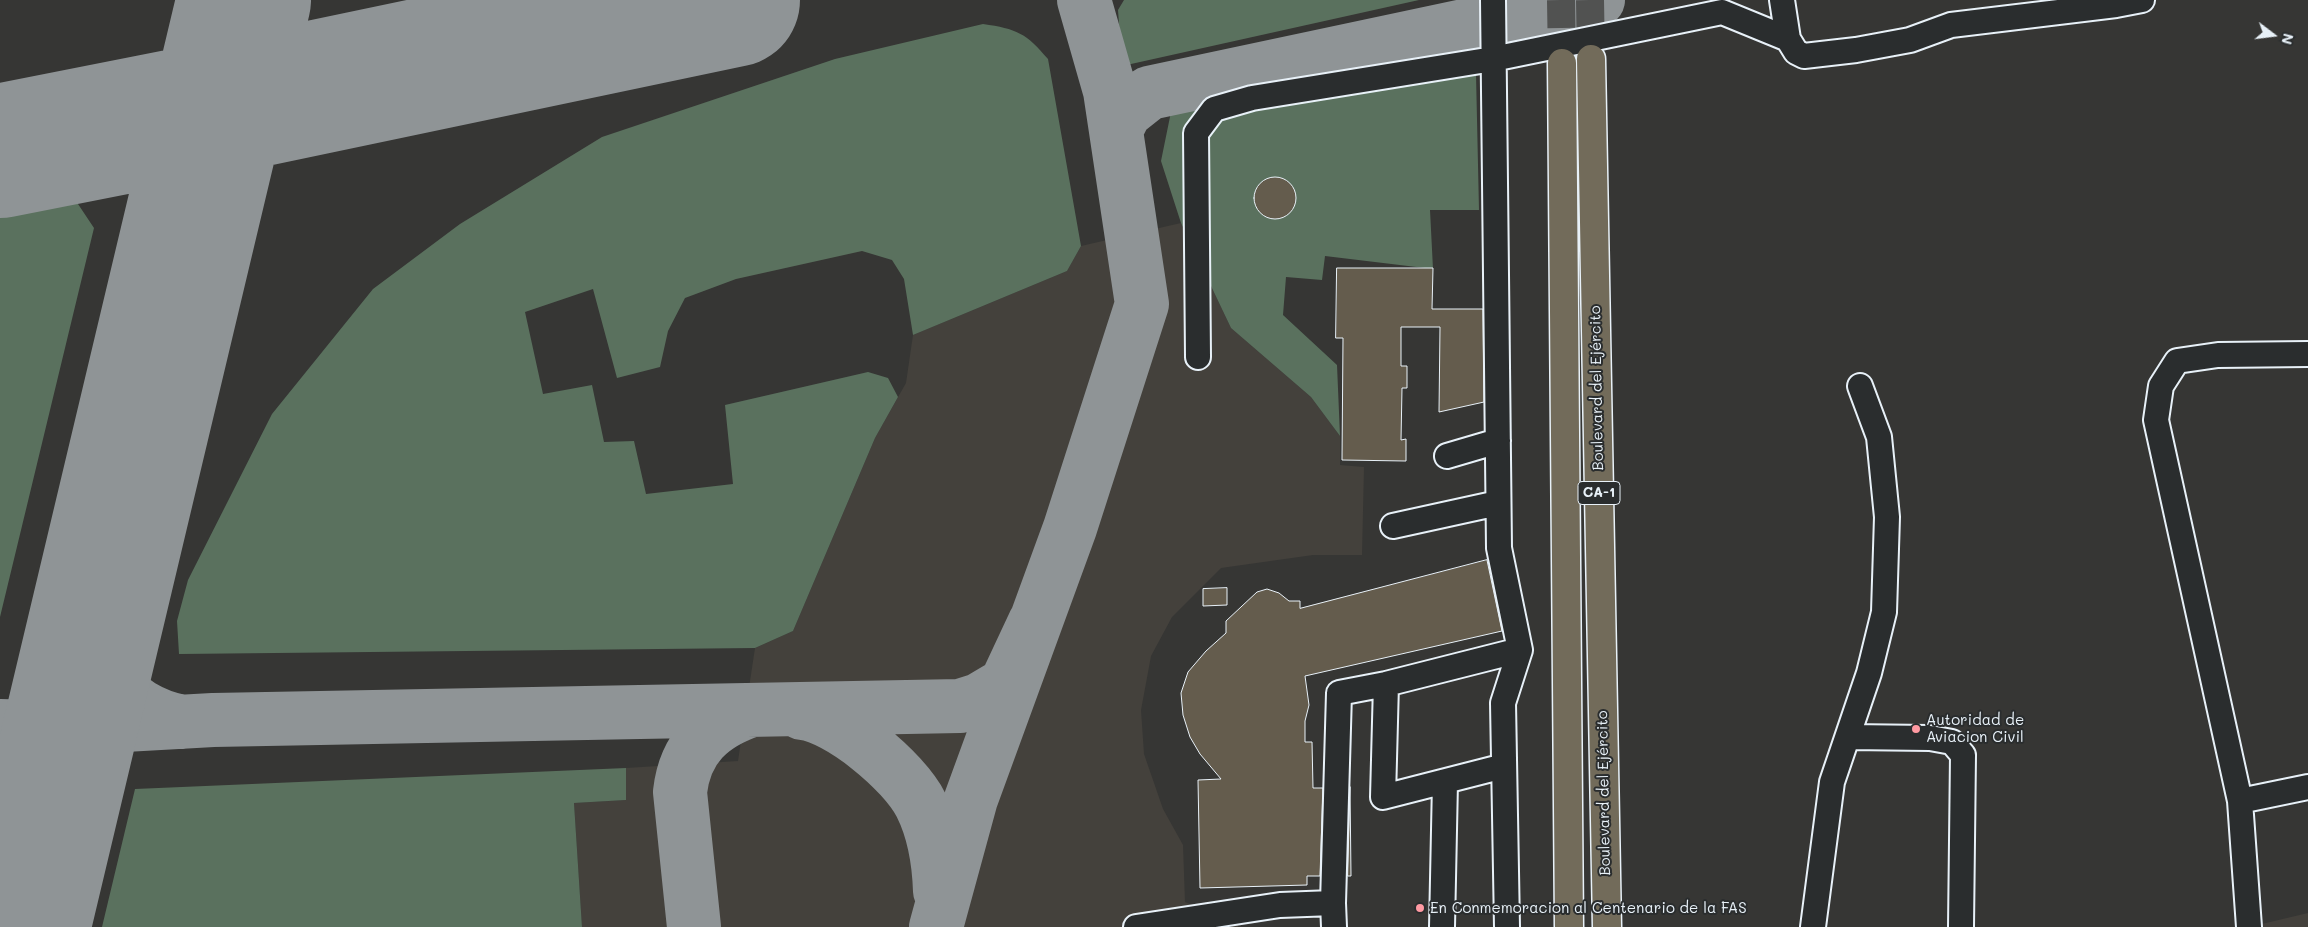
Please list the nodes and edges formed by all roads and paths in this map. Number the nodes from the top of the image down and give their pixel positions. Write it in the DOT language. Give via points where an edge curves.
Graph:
graph roads {
  1 [pos="1493,0"];
  2 [pos="1782,0"];
  3 [pos="2142,0"];
  4 [pos="1788,39"];
  5 [pos="1492,59"];
  6 [pos="1591,59"];
  7 [pos="1562,63"];
  8 [pos="2308,354"];
  9 [pos="1198,357"];
  10 [pos="1860,386"];
  11 [pos="1498,441"];
  12 [pos="1447,456"];
  13 [pos="1498,503"];
  14 [pos="1393,526"];
  15 [pos="1520,650"];
  16 [pos="1386,684"];
  17 [pos="1849,737"];
  18 [pos="1504,766"];
  19 [pos="1444,782"];
  20 [pos="2308,787"];
  21 [pos="2240,801"];
  22 [pos="1336,920"];
  23 [pos="1136,927"];
  24 [pos="1442,927"];
  25 [pos="1507,927"];
  26 [pos="1569,927"];
  27 [pos="1607,927"];
  28 [pos="1813,927"];
  29 [pos="1962,927"];
  30 [pos="2249,927"];
  1 -- 5 [label="lane"];
  2 -- 4 [label="lane"];
  3 -- 4 [label="lane" via="1951,26 1910,40 1804,56 1796,52"];
  4 -- 5 [label="lane" via="1722,12"];
  5 -- 9 [label="lane" via="1252,98 1214,109 1196,133"];
  5 -- 11 [label="lane"];
  6 -- 27 [label="highway, Boulevard del Ejército / CA-1"];
  7 -- 26 [label="highway, CA-1"];
  8 -- 21 [label="lane" via="2218,355 2177,361 2161,386 2156,420"];
  10 -- 17 [label="lane" via="1879,437 1887,517 1884,612"];
  11 -- 12 [label="lane"];
  11 -- 13 [label="lane"];
  13 -- 14 [label="lane"];
  13 -- 15 [label="lane" via="1499,548"];
  15 -- 16 [label="lane"];
  15 -- 18 [label="lane" via="1503,703"];
  16 -- 19 [label="lane" via="1383,797"];
  16 -- 22 [label="lane" via="1339,693"];
  17 -- 28 [label="lane" via="1832,782"];
  17 -- 29 [label="lane" via="1930,738 1952,742 1963,754"];
  18 -- 19 [label="lane"];
  18 -- 25 [label="lane"];
  19 -- 24 [label="lane"];
  20 -- 21 [label="lane"];
  21 -- 30 [label="lane"];
  22 -- 23 [label="lane" via="1280,905"];
}
